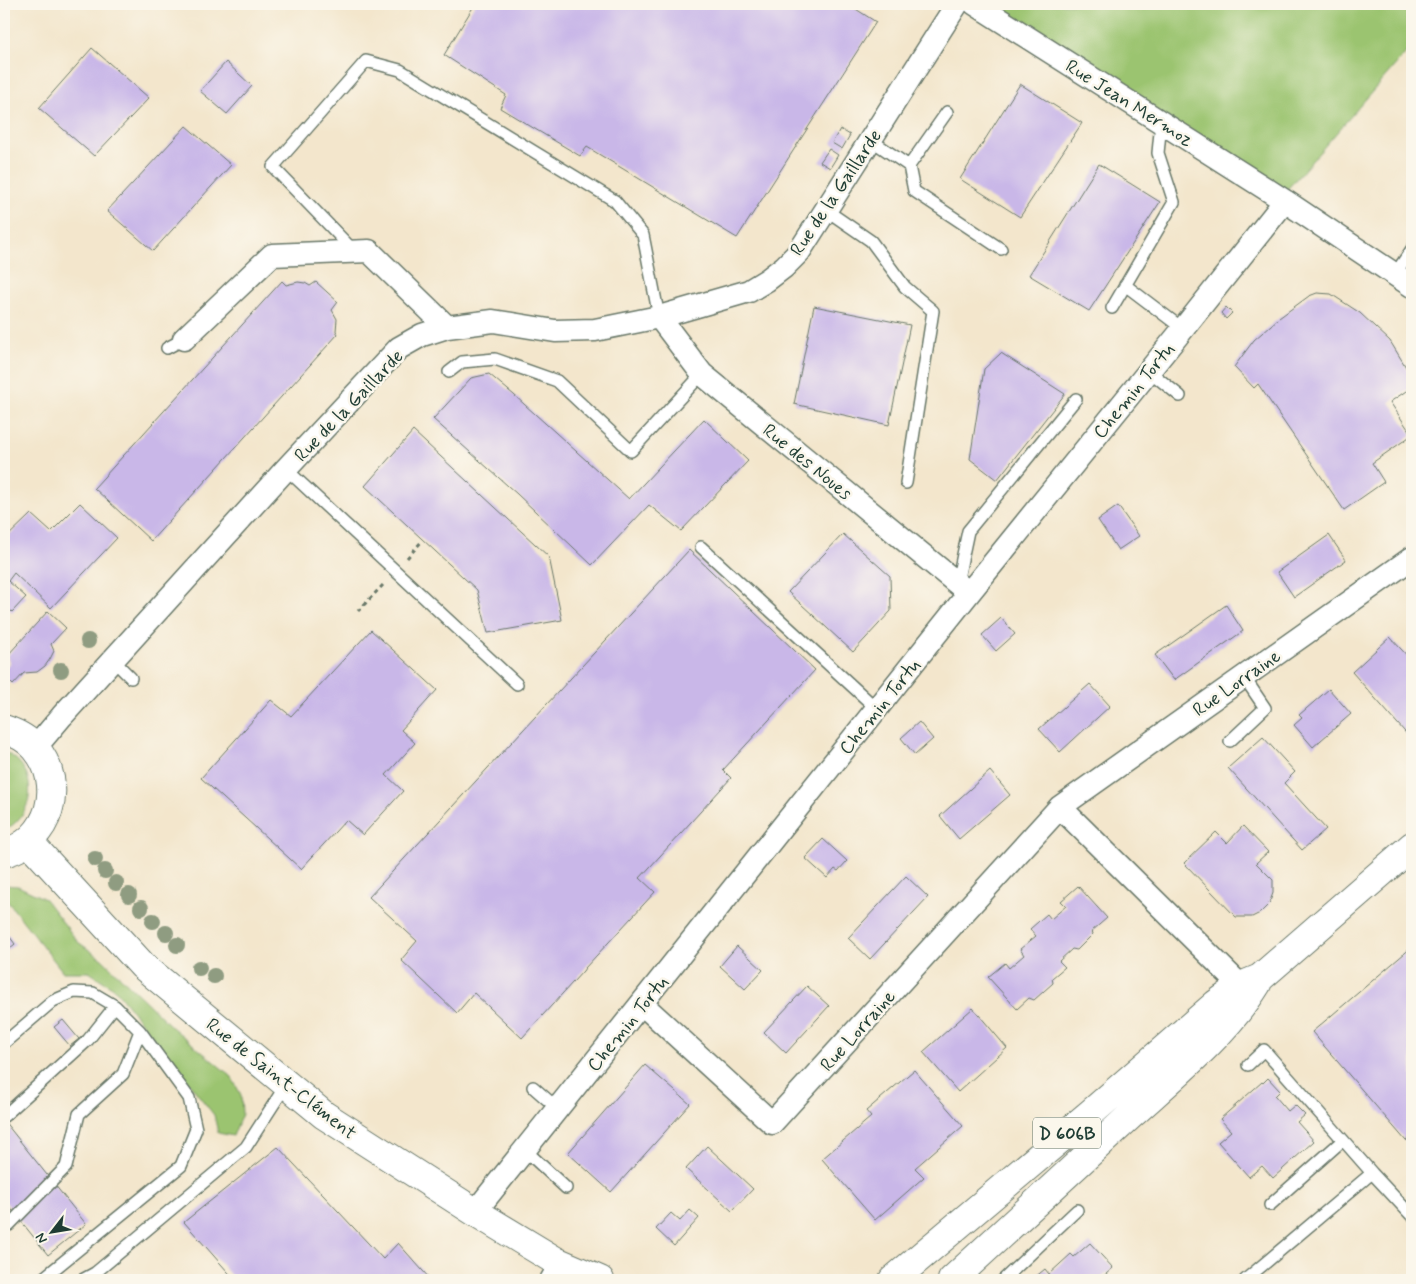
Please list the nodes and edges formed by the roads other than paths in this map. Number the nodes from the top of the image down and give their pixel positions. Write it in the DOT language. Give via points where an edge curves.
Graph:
graph roads {
  1 [pos="957,4"];
  2 [pos="975,4"];
  3 [pos="947,112"];
  4 [pos="1161,122"];
  5 [pos="871,140"];
  6 [pos="909,166"];
  7 [pos="1285,201"];
  8 [pos="826,210"];
  9 [pos="1002,249"];
  10 [pos="1412,249"];
  11 [pos="354,251"];
  12 [pos="1403,280"];
  13 [pos="1125,285"];
  14 [pos="1112,308"];
  15 [pos="659,317"];
  16 [pos="447,327"];
  17 [pos="1183,329"];
  18 [pos="176,344"];
  19 [pos="1149,371"];
  20 [pos="449,372"];
  21 [pos="702,374"];
  22 [pos="1180,396"];
  23 [pos="1076,399"];
  24 [pos="286,469"];
  25 [pos="906,483"];
  26 [pos="701,547"];
  27 [pos="1412,558"];
  28 [pos="963,588"];
  29 [pos="113,660"];
  30 [pos="1244,677"];
  31 [pos="131,678"];
  32 [pos="517,684"];
  33 [pos="877,708"];
  34 [pos="4,729"];
  35 [pos="1230,742"];
  36 [pos="36,748"];
  37 [pos="1060,807"];
  38 [pos="28,841"];
  39 [pos="1412,846"];
  40 [pos="4,853"];
  41 [pos="1251,987"];
  42 [pos="642,1004"];
  43 [pos="115,1006"];
  44 [pos="140,1031"];
  45 [pos="4,1043"];
  46 [pos="1248,1065"];
  47 [pos="286,1084"];
  48 [pos="533,1087"];
  49 [pos="558,1109"];
  50 [pos="4,1116"];
  51 [pos="1343,1140"];
  52 [pos="525,1150"];
  53 [pos="1372,1173"];
  54 [pos="566,1188"];
  55 [pos="1270,1205"];
  56 [pos="1077,1210"];
  57 [pos="475,1212"];
  58 [pos="1412,1216"];
  59 [pos="6,1226"];
  60 [pos="4,1237"];
  61 [pos="550,1270"];
  62 [pos="40,1280"];
  63 [pos="82,1280"];
  64 [pos="600,1280"];
  65 [pos="893,1280"];
  66 [pos="952,1280"];
  67 [pos="1003,1280"];
  68 [pos="1245,1280"];
  1 -- 5 [label="street, Rue de la Gaillarde"];
  2 -- 4 [label="street, Rue Jean Mermoz"];
  3 -- 6 [label="lane"];
  4 -- 7 [label="street, Rue Jean Mermoz"];
  4 -- 13 [label="lane" via="1158,153 1174,202"];
  5 -- 6 [label="lane"];
  5 -- 8 [label="street, Rue de la Gaillarde"];
  6 -- 9 [label="lane" via="914,191"];
  7 -- 12 [label="street, Rue Jean Mermoz"];
  7 -- 17 [label="street, Chemin Tortu"];
  8 -- 15 [label="street, Rue de la Gaillarde" via="799,252 767,280 749,291"];
  8 -- 25 [label="lane" via="871,241 905,287 932,311"];
  10 -- 12 [label="lane"];
  11 -- 15 [label="lane" via="273,167 366,61 400,70 615,201 644,235"];
  11 -- 16 [label="street" via="369,251"];
  11 -- 18 [label="street" via="272,255"];
  13 -- 14 [label="lane"];
  13 -- 17 [label="lane"];
  15 -- 16 [label="street, Rue de la Gaillarde" via="595,330 555,331 493,321"];
  15 -- 21 [label="street, Rue des Noues"];
  16 -- 24 [label="street, Rue de la Gaillarde" via="422,335 399,348"];
  17 -- 19 [label="street, Chemin Tortu"];
  19 -- 22 [label="lane"];
  19 -- 28 [label="street, Chemin Tortu"];
  20 -- 21 [label="lane" via="462,362 495,359 557,381 631,451"];
  21 -- 28 [label="street, Rue des Noues"];
  23 -- 28 [label="lane" via="968,532"];
  24 -- 29 [label="street, Rue de la Gaillarde"];
  24 -- 32 [label="lane"];
  26 -- 33 [label="lane"];
  27 -- 30 [label="street, Rue Lorraine"];
  28 -- 33 [label="street, Chemin Tortu"];
  29 -- 31 [label="lane"];
  29 -- 36 [label="street, Rue de la Gaillarde"];
  30 -- 35 [label="lane" via="1265,708"];
  30 -- 37 [label="street, Rue Lorraine"];
  33 -- 42 [label="street, Chemin Tortu"];
  34 -- 36 [label="main road"];
  36 -- 38 [label="main road" via="47,765 52,785 50,806 42,826"];
  37 -- 41 [label="street"];
  37 -- 42 [label="street, Rue Lorraine" via="772,1123"];
  38 -- 40 [label="main road"];
  38 -- 47 [label="main road, Rue de Saint-Clément" via="143,966"];
  39 -- 41 [label="main road, D 606B"];
  41 -- 65 [label="main road, D 606B" via="1216,1004"];
  41 -- 66 [label="main road, D 606B" via="1230,1022"];
  42 -- 49 [label="street, Chemin Tortu"];
  43 -- 44 [label="lane"];
  43 -- 45 [label="lane" via="93,993 74,992 53,1001"];
  43 -- 50 [label="lane" via="88,1040"];
  44 -- 59 [label="lane" via="123,1074 79,1114 66,1167"];
  44 -- 62 [label="lane" via="189,1098 196,1129 181,1166"];
  46 -- 51 [label="lane" via="1264,1050"];
  47 -- 57 [label="main road, Rue de Saint-Clément" via="324,1115"];
  47 -- 63 [label="lane" via="246,1146 95,1273"];
  48 -- 49 [label="lane"];
  49 -- 52 [label="street, Chemin Tortu"];
  51 -- 53 [label="lane"];
  51 -- 55 [label="lane"];
  52 -- 54 [label="lane"];
  52 -- 57 [label="street, Chemin Tortu"];
  53 -- 58 [label="lane"];
  53 -- 68 [label="lane"];
  56 -- 67 [label="lane"];
  57 -- 61 [label="main road, Rue de Saint-Clément"];
  59 -- 60 [label="lane"];
  61 -- 64 [label="main road, Rue de Saint-Clément"];
}
